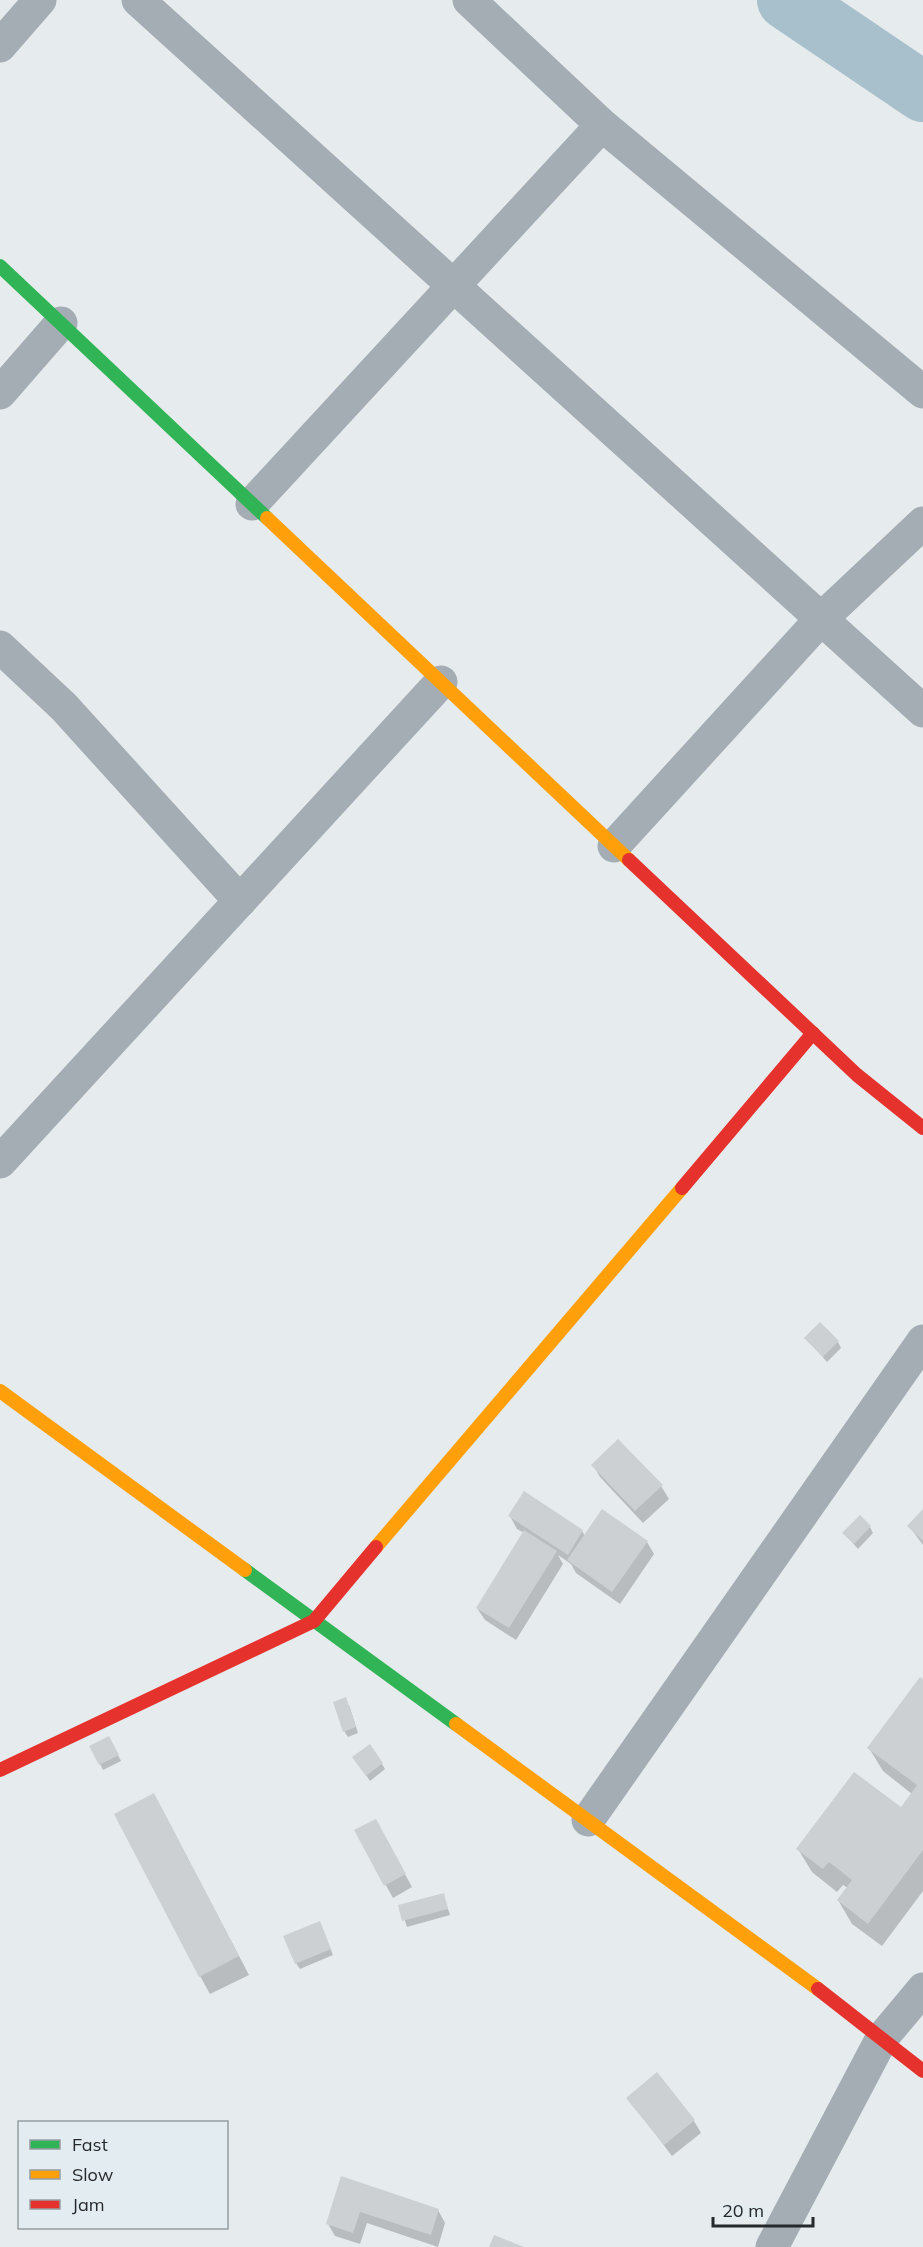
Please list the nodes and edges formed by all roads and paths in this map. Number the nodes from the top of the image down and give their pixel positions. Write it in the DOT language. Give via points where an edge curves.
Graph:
graph roads {
  1 [pos="40,0"];
  2 [pos="138,0"];
  3 [pos="470,0"];
  4 [pos="0,46"];
  5 [pos="602,125"];
  6 [pos="0,266"];
  7 [pos="455,287"];
  8 [pos="61,323"];
  9 [pos="923,392"];
  10 [pos="0,393"];
  11 [pos="252,504"];
  12 [pos="923,523"];
  13 [pos="821,619"];
  14 [pos="0,647"];
  15 [pos="441,682"];
  16 [pos="923,711"];
  17 [pos="614,846"];
  18 [pos="240,901"];
  19 [pos="813,1033"];
  20 [pos="923,1128"];
  21 [pos="0,1162"];
  22 [pos="923,1341"];
  23 [pos="0,1391"];
  24 [pos="314,1621"];
  25 [pos="0,1770"];
  26 [pos="588,1820"];
  27 [pos="923,1989"];
  28 [pos="882,2038"];
  29 [pos="923,2071"];
  30 [pos="772,2247"];
  1 -- 4 [label="street"];
  2 -- 7 [label="street"];
  3 -- 5 [label="street"];
  5 -- 7 [label="street"];
  5 -- 9 [label="street"];
  6 -- 8 [label="street"];
  7 -- 11 [label="street"];
  7 -- 13 [label="street"];
  8 -- 10 [label="street"];
  8 -- 11 [label="street"];
  11 -- 15 [label="street"];
  12 -- 13 [label="street"];
  13 -- 16 [label="street"];
  13 -- 17 [label="street"];
  14 -- 18 [label="street" via="64,706"];
  15 -- 17 [label="street"];
  15 -- 18 [label="street"];
  17 -- 19 [label="street"];
  18 -- 21 [label="street"];
  19 -- 20 [label="street" via="857,1075"];
  19 -- 24 [label="street"];
  22 -- 26 [label="street"];
  23 -- 24 [label="street"];
  24 -- 25 [label="street"];
  24 -- 26 [label="street"];
  26 -- 28 [label="street"];
  27 -- 28 [label="street"];
  28 -- 29 [label="street"];
  28 -- 30 [label="street"];
}
